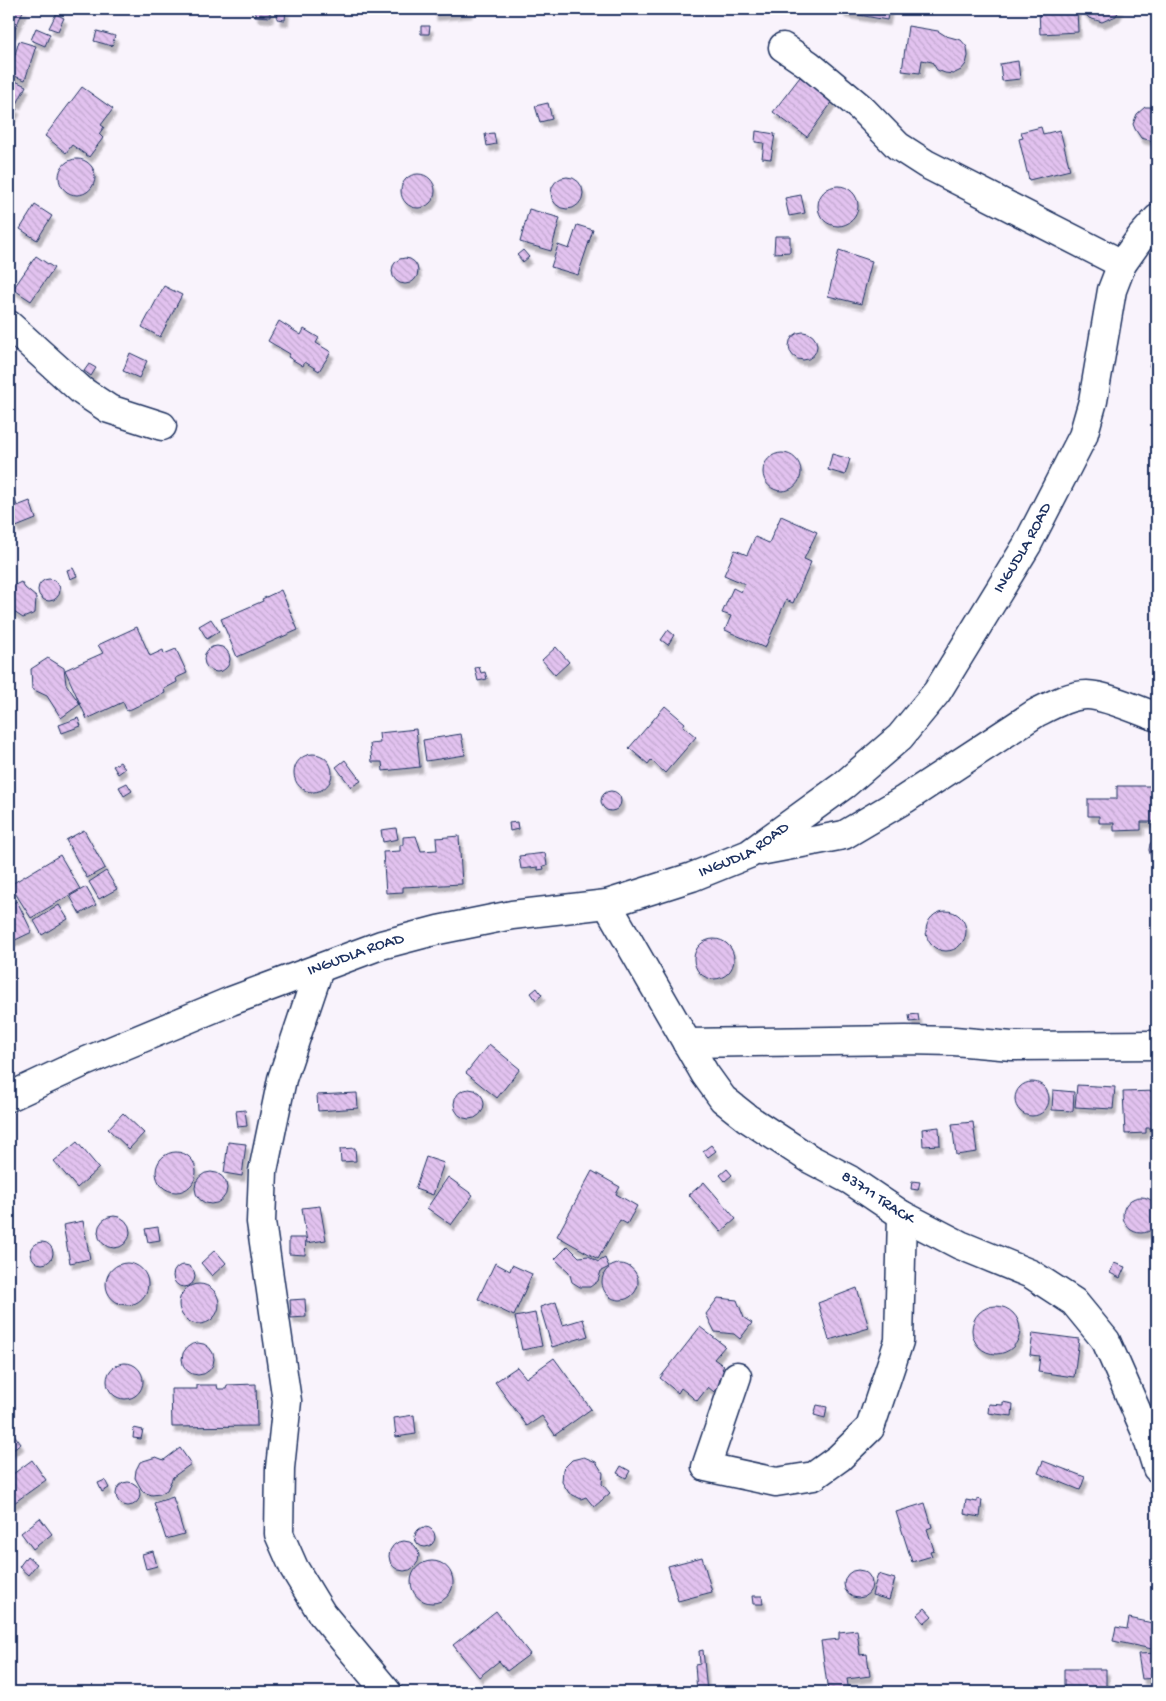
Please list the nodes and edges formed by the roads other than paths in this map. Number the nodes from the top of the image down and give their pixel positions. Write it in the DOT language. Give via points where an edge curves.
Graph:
graph roads {
  1 [pos="783,47"];
  2 [pos="1157,220"];
  3 [pos="1122,264"];
  4 [pos="9,325"];
  5 [pos="162,426"];
  6 [pos="1157,717"];
  7 [pos="749,854"];
  8 [pos="607,904"];
  9 [pos="319,968"];
  10 [pos="687,1043"];
  11 [pos="1157,1045"];
  12 [pos="9,1097"];
  13 [pos="902,1215"];
  14 [pos="737,1376"];
  15 [pos="1157,1468"];
  16 [pos="387,1692"];
  1 -- 3 [label="street" via="861,108 898,146 926,164"];
  2 -- 3 [label="street, INGUDLA ROAD"];
  3 -- 7 [label="street, INGUDLA ROAD" via="1112,290 1093,401 1083,436 1027,545 974,635 937,692 900,737 844,785"];
  4 -- 5 [label="street" via="75,385 109,409"];
  6 -- 7 [label="street" via="1088,695 1059,702 1036,713 844,835"];
  7 -- 8 [label="street, INGUDLA ROAD" via="692,877"];
  8 -- 9 [label="street, INGUDLA ROAD" via="512,915 438,930 381,945"];
  8 -- 10 [label="street, 83711 TRACK"];
  9 -- 12 [label="street, INGUDLA ROAD" via="82,1063"];
  9 -- 16 [label="street" via="282,1079 262,1172 261,1222 287,1401 280,1468 279,1534 294,1568 322,1614"];
  10 -- 11 [label="street" via="906,1040 1012,1046"];
  10 -- 13 [label="street, 83711 TRACK" via="723,1099 794,1149 850,1180"];
  13 -- 14 [label="street" via="899,1341 870,1428 839,1458 814,1476 776,1482 706,1467"];
  13 -- 15 [label="street, 83711 TRACK" via="960,1245 1031,1274 1074,1302 1106,1341 1145,1430"];
}
